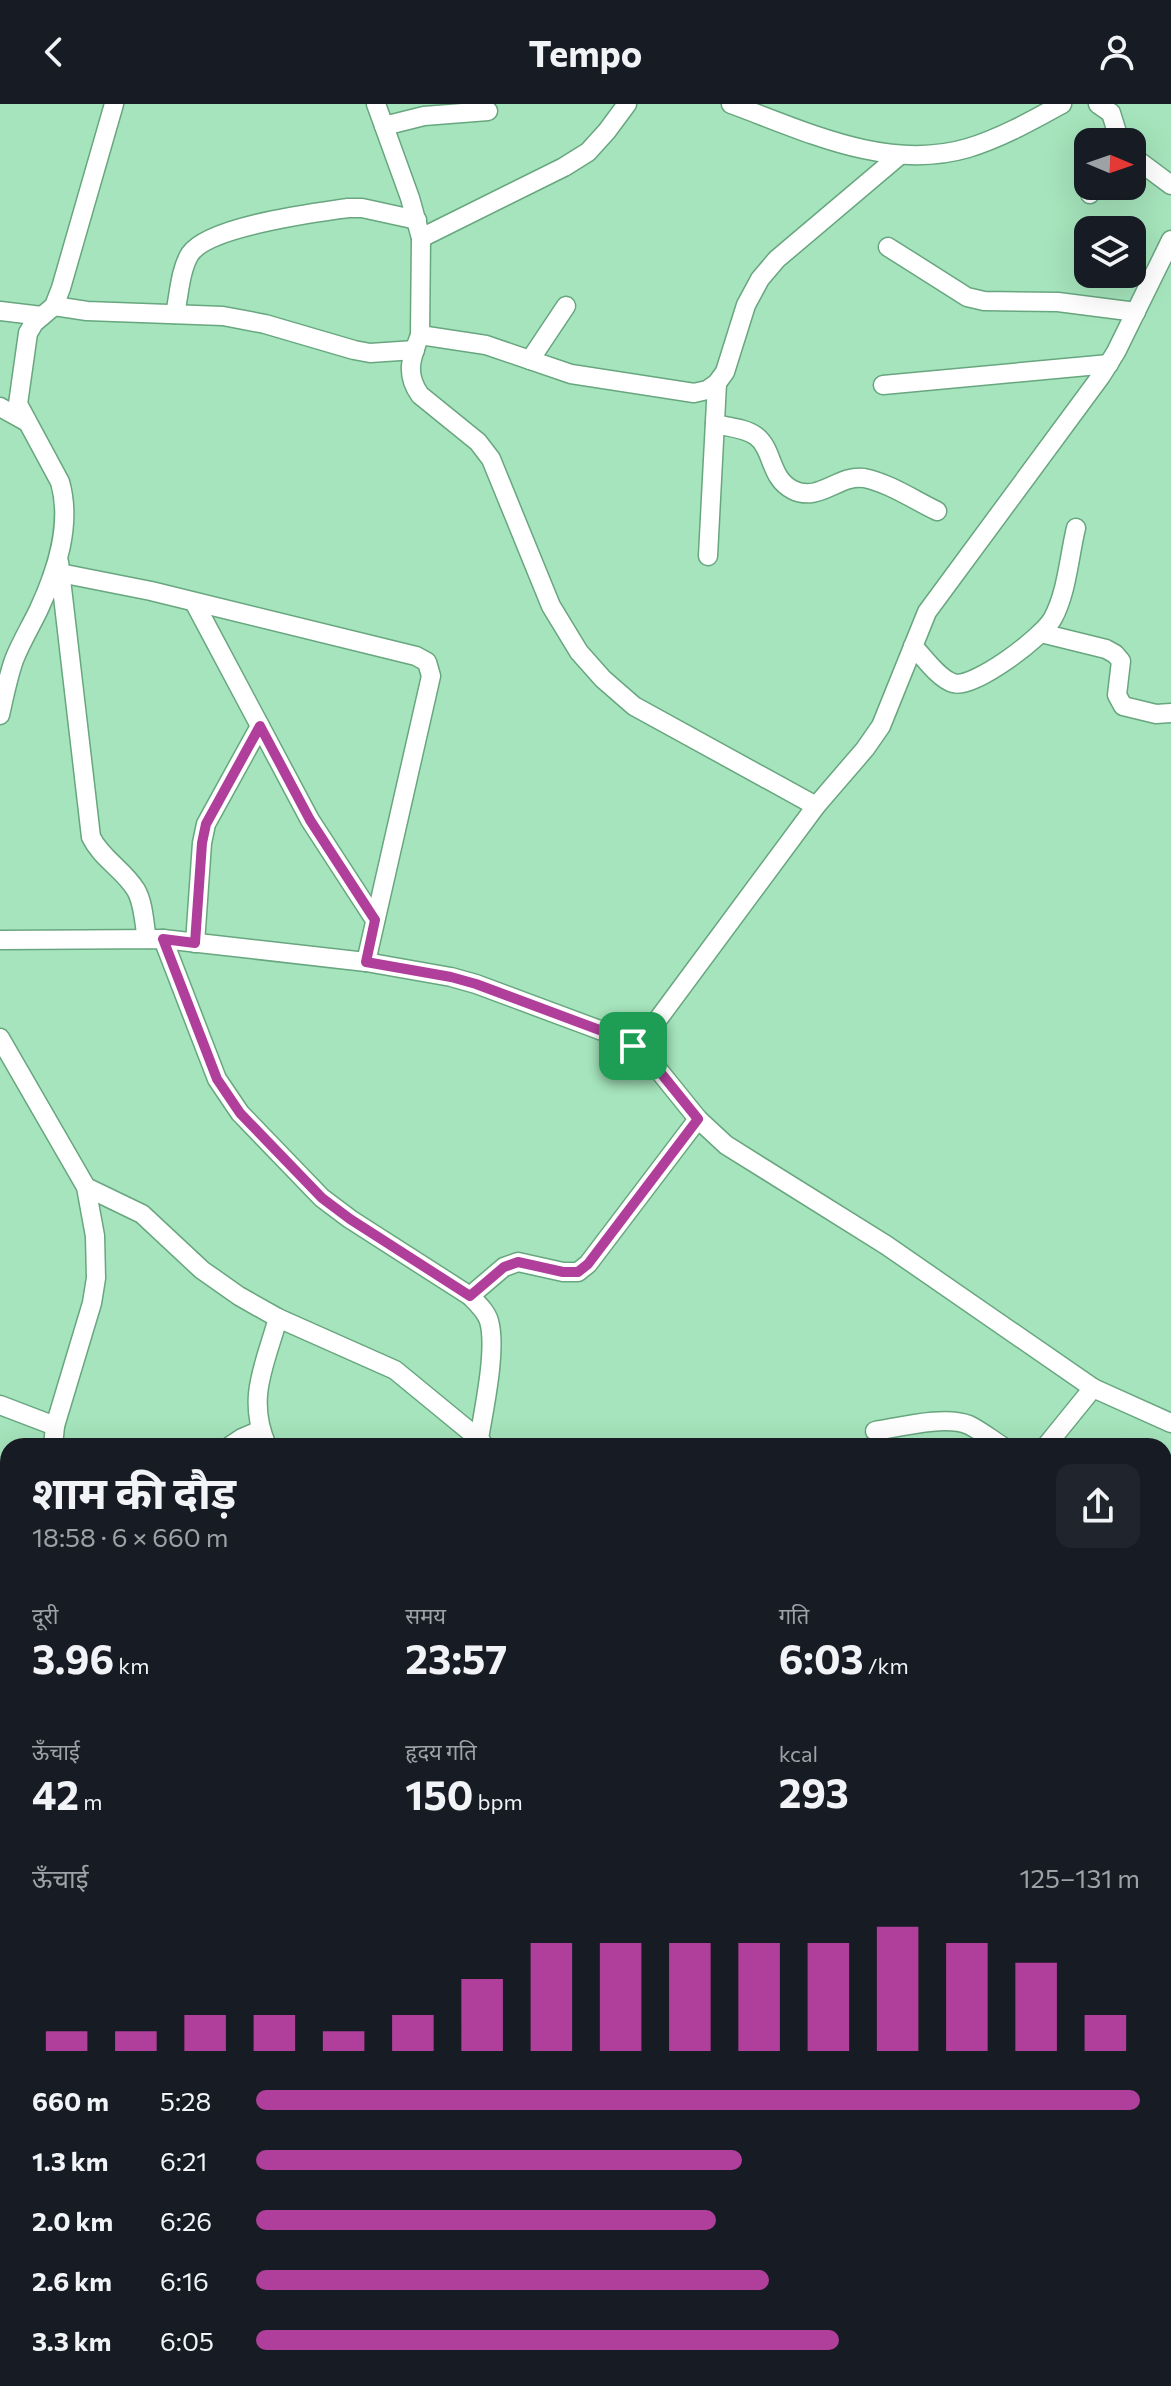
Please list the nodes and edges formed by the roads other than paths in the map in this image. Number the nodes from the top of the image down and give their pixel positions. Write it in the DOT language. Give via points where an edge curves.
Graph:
graph roads {
  1 [pos="114,104"];
  2 [pos="376,104"];
  3 [pos="627,104"];
  4 [pos="731,104"];
  5 [pos="1062,104"];
  6 [pos="1098,104"];
  7 [pos="488,111"];
  8 [pos="384,126"];
  9 [pos="1116,128"];
  10 [pos="900,155"];
  11 [pos="1146,166"];
  12 [pos="1171,185"];
  13 [pos="419,229"];
  14 [pos="1171,240"];
  15 [pos="888,247"];
  16 [pos="566,306"];
  17 [pos="0,311"];
  18 [pos="48,311"];
  19 [pos="1136,312"];
  20 [pos="175,314"];
  21 [pos="417,342"];
  22 [pos="530,360"];
  23 [pos="1109,364"];
  24 [pos="717,383"];
  25 [pos="883,385"];
  26 [pos="0,407"];
  27 [pos="27,422"];
  28 [pos="715,424"];
  29 [pos="937,511"];
  30 [pos="1076,528"];
  31 [pos="708,556"];
  32 [pos="59,566"];
  33 [pos="194,602"];
  34 [pos="1041,633"];
  35 [pos="913,646"];
  36 [pos="7,667"];
  37 [pos="1171,713"];
  38 [pos="0,715"];
  39 [pos="260,726"];
  40 [pos="816,806"];
  41 [pos="375,920"];
  42 [pos="155,939"];
  43 [pos="0,940"];
  44 [pos="195,943"];
  45 [pos="366,962"];
  46 [pos="0,1038"];
  47 [pos="633,1046"];
  48 [pos="698,1119"];
  49 [pos="86,1187"];
  50 [pos="470,1296"];
  51 [pos="278,1318"];
  52 [pos="1093,1388"];
  53 [pos="0,1405"];
  54 [pos="1171,1423"];
  55 [pos="55,1426"];
  56 [pos="875,1431"];
  57 [pos="54,1438"];
  58 [pos="242,1438"];
  59 [pos="264,1438"];
  60 [pos="477,1438"];
  61 [pos="482,1438"];
  62 [pos="989,1438"];
  63 [pos="1052,1438"];
  1 -- 18 [label="street" via="61,288"];
  2 -- 8 [label="street"];
  3 -- 13 [label="street" via="588,152 564,167"];
  4 -- 10 [label="street" via="824,138"];
  5 -- 10 [label="street" via="966,149"];
  6 -- 9 [label="street" via="1111,113"];
  7 -- 8 [label="street" via="424,116"];
  8 -- 13 [label="street"];
  10 -- 24 [label="street" via="760,279"];
  11 -- 12 [label="street"];
  13 -- 20 [label="street" via="348,208 250,226 205,241 187,261"];
  13 -- 21 [label="street"];
  14 -- 19 [label="street"];
  15 -- 19 [label="street" via="967,297"];
  16 -- 22 [label="street"];
  17 -- 18 [label="street"];
  18 -- 20 [label="street"];
  18 -- 27 [label="street" via="28,333 23,356 18,404"];
  19 -- 23 [label="street"];
  20 -- 21 [label="street" via="265,324 370,353"];
  21 -- 22 [label="street" via="477,342"];
  21 -- 40 [label="street" via="410,375 414,386 491,459 551,606 589,665 634,706"];
  22 -- 24 [label="street" via="571,374 679,392 707,390"];
  23 -- 25 [label="street"];
  23 -- 35 [label="street" via="927,612"];
  24 -- 28 [label="street"];
  26 -- 27 [label="street"];
  27 -- 32 [label="street" via="63,494"];
  28 -- 29 [label="street" via="757,437 781,481 793,490 807,494 863,478"];
  28 -- 31 [label="street"];
  30 -- 34 [label="street" via="1058,606"];
  32 -- 33 [label="street"];
  32 -- 36 [label="street"];
  32 -- 42 [label="street" via="91,837 135,888"];
  33 -- 39 [label="street"];
  33 -- 41 [label="street" via="427,662 431,676"];
  34 -- 35 [label="street" via="985,676 964,684 944,678"];
  34 -- 37 [label="street" via="1115,654 1121,661 1117,695 1123,706"];
  35 -- 40 [label="street" via="881,726"];
  36 -- 38 [label="street"];
  39 -- 41 [label="street" via="310,820"];
  39 -- 44 [label="street" via="206,824"];
  40 -- 47 [label="street"];
  41 -- 45 [label="street"];
  42 -- 43 [label="street"];
  42 -- 44 [label="street"];
  42 -- 50 [label="street" via="217,1079 240,1113 322,1198"];
  44 -- 45 [label="street"];
  45 -- 47 [label="street" via="476,984"];
  46 -- 49 [label="street"];
  47 -- 48 [label="street"];
  48 -- 50 [label="street" via="578,1272 518,1262 504,1267"];
  48 -- 52 [label="street" via="726,1145 886,1245"];
  49 -- 51 [label="street" via="142,1214 211,1276"];
  49 -- 55 [label="street" via="95,1236 94,1290"];
  50 -- 61 [label="street" via="489,1320 491,1338"];
  51 -- 59 [label="street" via="256,1403"];
  51 -- 60 [label="street" via="384,1364"];
  52 -- 54 [label="street"];
  52 -- 63 [label="street"];
  53 -- 55 [label="street"];
  55 -- 57 [label="street"];
  56 -- 62 [label="street" via="944,1421 969,1425"];
  58 -- 59 [label="street"];
}
